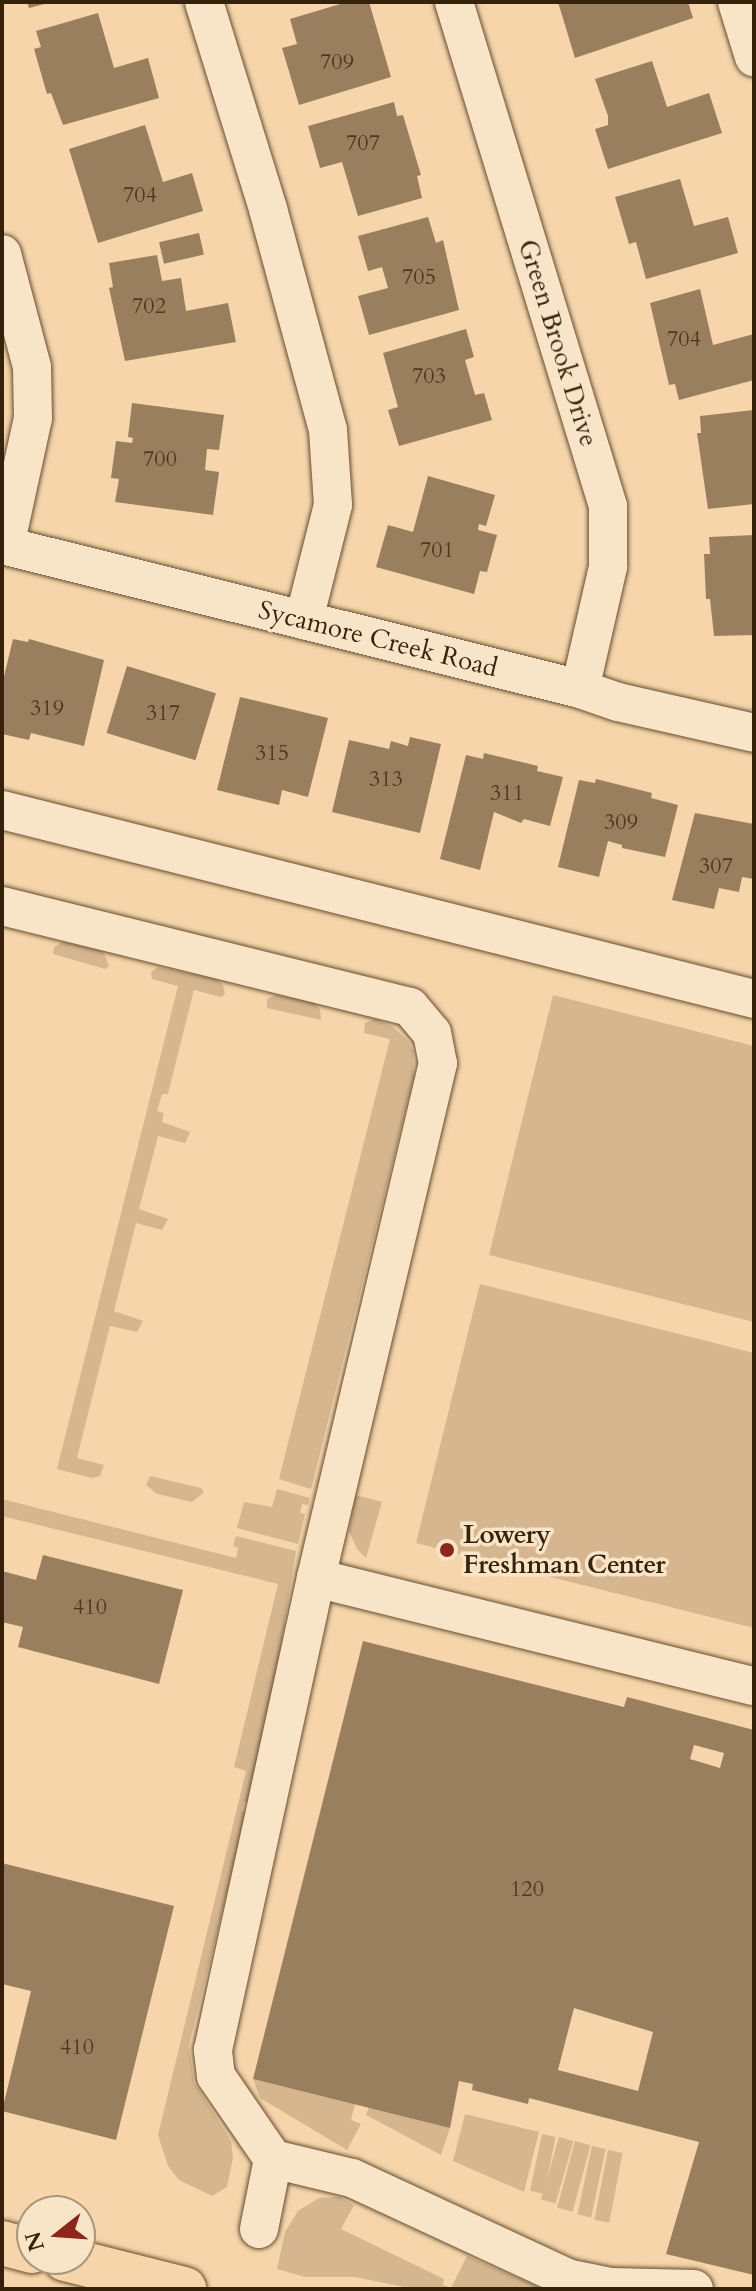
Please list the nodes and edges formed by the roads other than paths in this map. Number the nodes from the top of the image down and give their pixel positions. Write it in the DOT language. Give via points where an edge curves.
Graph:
graph roads {
  1 [pos="204,2"];
  2 [pos="454,2"];
  3 [pos="737,2"];
  4 [pos="754,57"];
  5 [pos="2,254"];
  6 [pos="3,546"];
  7 [pos="304,620"];
  8 [pos="580,689"];
  9 [pos="754,733"];
  10 [pos="2,810"];
  11 [pos="2,906"];
  12 [pos="754,999"];
  13 [pos="316,1578"];
  14 [pos="754,1686"];
  15 [pos="273,2159"];
  16 [pos="259,2229"];
  17 [pos="96,2267"];
  18 [pos="184,2289"];
  19 [pos="694,2289"];
  1 -- 7 [label="street" via="328,430 333,505"];
  2 -- 8 [label="street, Green Brook Drive" via="608,506 608,567"];
  3 -- 4 [label="street"];
  5 -- 6 [label="street" via="32,367 33,406"];
  6 -- 7 [label="street, Sycamore Creek Road"];
  7 -- 8 [label="street, Sycamore Creek Road"];
  8 -- 9 [label="street, Sycamore Creek Road"];
  10 -- 12 [label="street"];
  11 -- 13 [label="street" via="410,1007 432,1033 438,1063"];
  13 -- 14 [label="street"];
  13 -- 15 [label="street" via="213,2050 216,2076"];
  15 -- 16 [label="street"];
  15 -- 19 [label="street" via="352,2178 567,2278 611,2287"];
  17 -- 18 [label="main road"];
}
